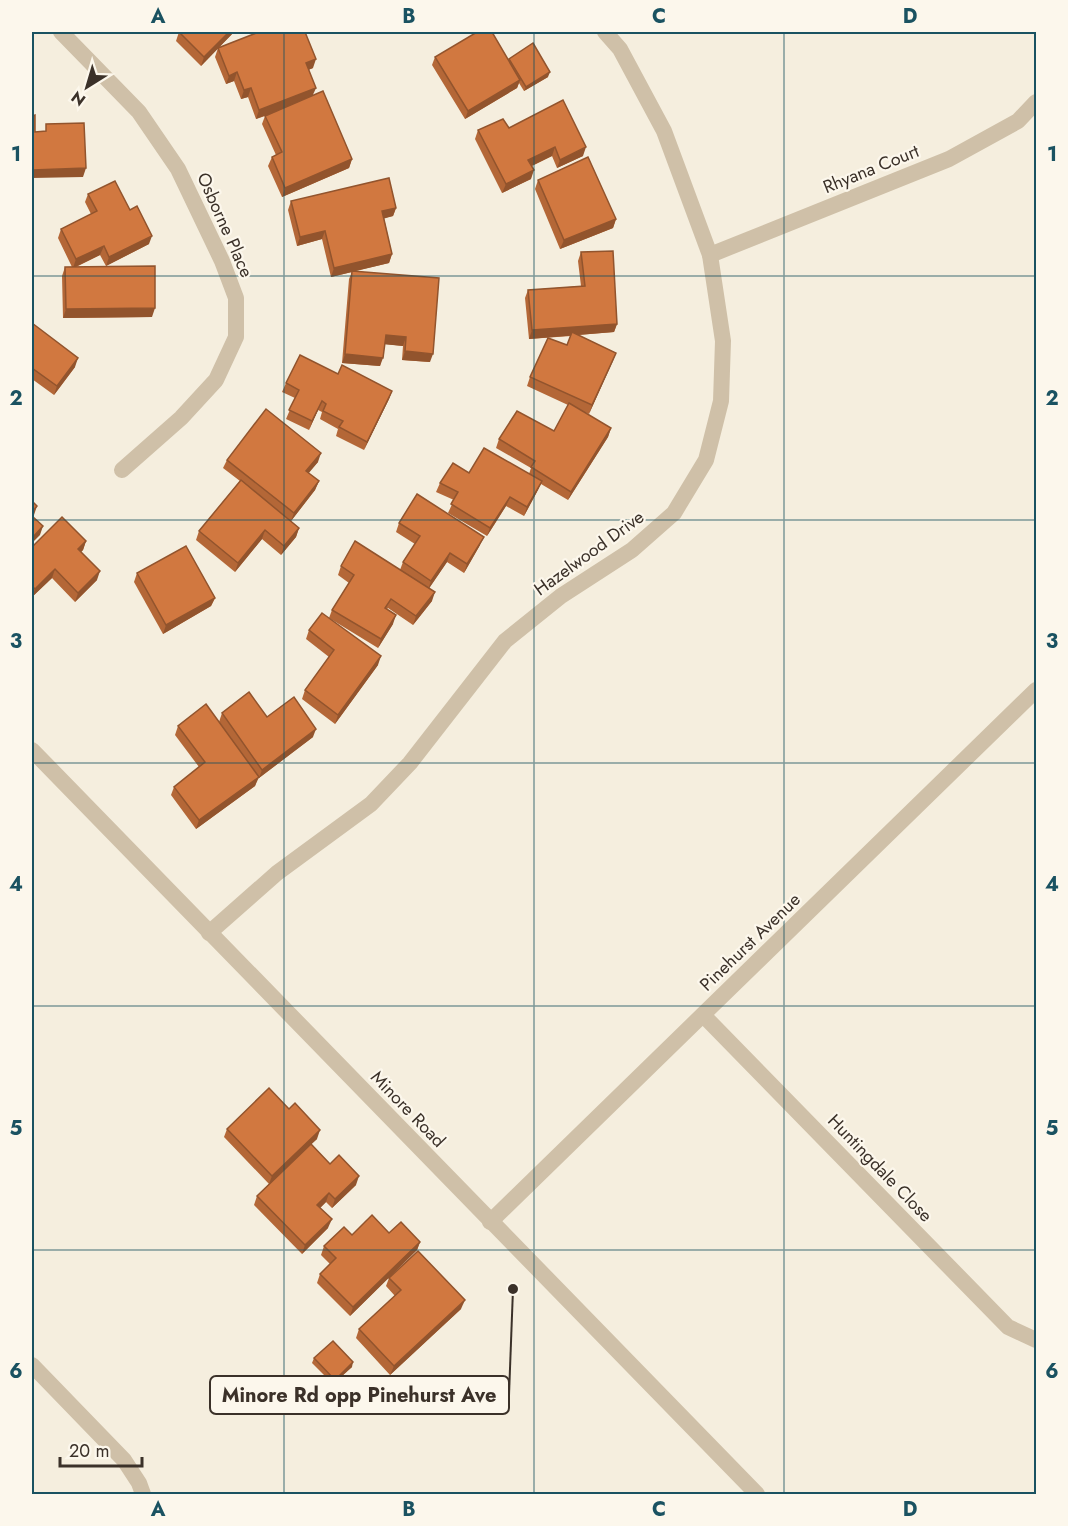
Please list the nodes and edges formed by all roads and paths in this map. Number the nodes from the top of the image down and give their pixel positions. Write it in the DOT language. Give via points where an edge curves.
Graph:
graph roads {
  1 [pos="61,32"];
  2 [pos="605,32"];
  3 [pos="1036,102"];
  4 [pos="710,255"];
  5 [pos="122,470"];
  6 [pos="1036,690"];
  7 [pos="32,750"];
  8 [pos="209,933"];
  9 [pos="703,1015"];
  10 [pos="490,1222"];
  11 [pos="1036,1340"];
  12 [pos="32,1365"];
  13 [pos="143,1494"];
  14 [pos="757,1494"];
  1 -- 5 [label="street, Osborne Place" via="140,112 178,169 236,298 236,337 216,380 181,418"];
  2 -- 4 [label="street, Hazelwood Drive" via="620,49 664,131"];
  3 -- 4 [label="street, Rhyana Court" via="1018,121 950,159"];
  4 -- 8 [label="street, Hazelwood Drive" via="723,341 721,401 706,460 674,513 632,550 561,596 505,641 410,763 371,804 277,873"];
  6 -- 9 [label="street, Pinehurst Avenue"];
  7 -- 8 [label="street, Minore Road"];
  8 -- 10 [label="street, Minore Road"];
  9 -- 10 [label="street, Pinehurst Avenue"];
  9 -- 11 [label="street, Huntingdale Close" via="1008,1327"];
  10 -- 14 [label="street, Minore Road"];
  12 -- 13 [label="street" via="124,1460"];
}
